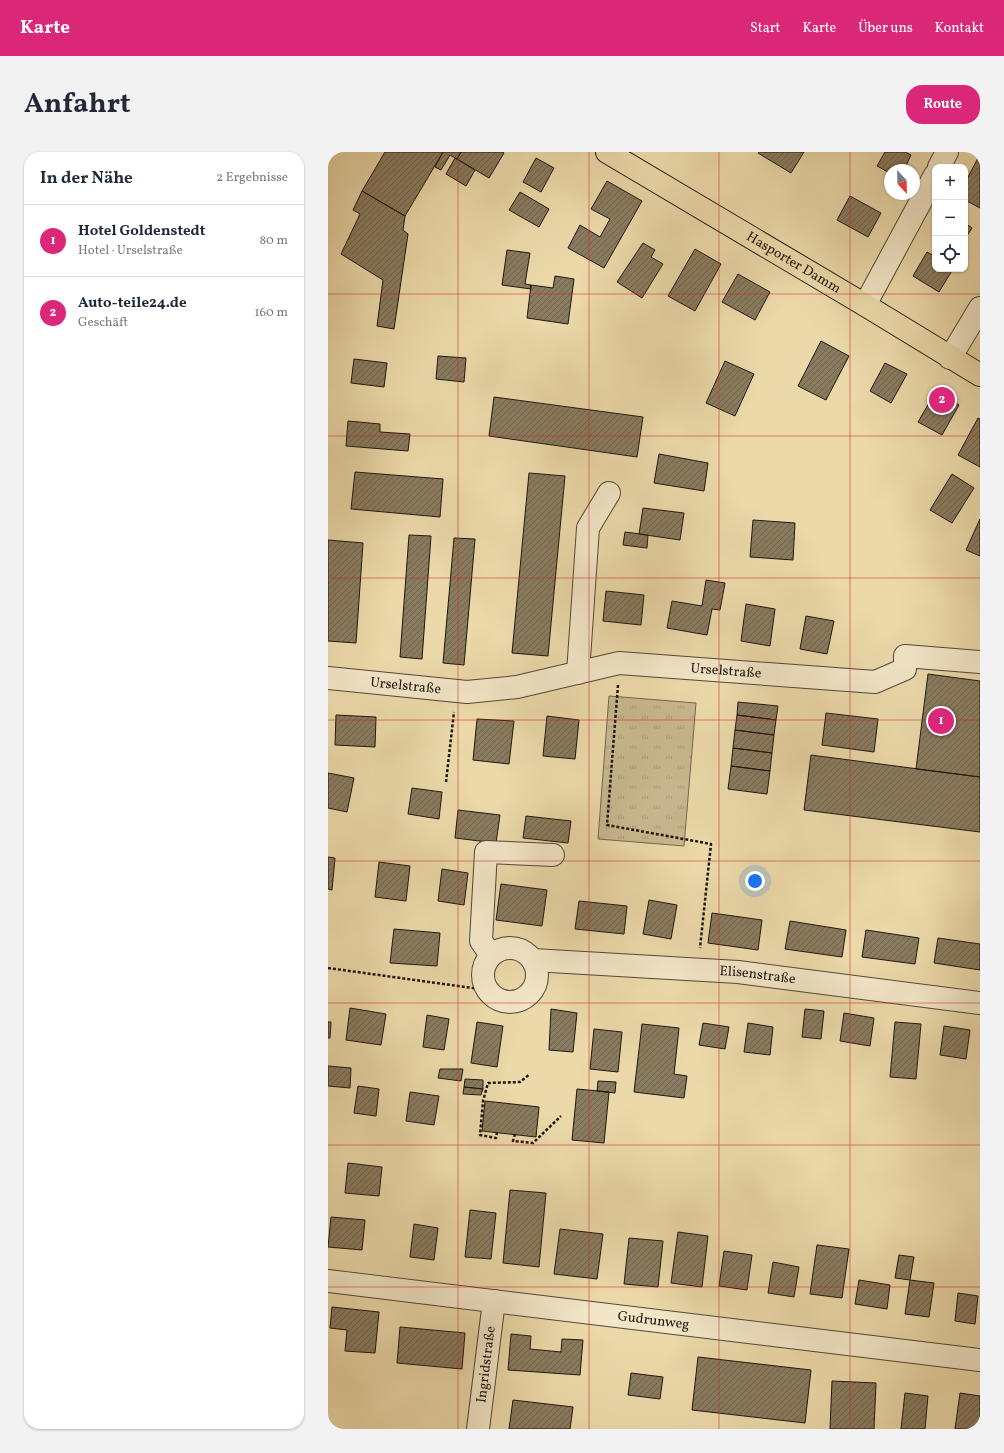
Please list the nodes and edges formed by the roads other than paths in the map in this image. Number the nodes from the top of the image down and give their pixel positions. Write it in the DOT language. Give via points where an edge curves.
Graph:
graph roads {
  1 [pos="609,152"];
  2 [pos="947,152"];
  3 [pos="941,164"];
  4 [pos="932,181"];
  5 [pos="865,305"];
  6 [pos="980,308"];
  7 [pos="950,358"];
  8 [pos="980,375"];
  9 [pos="609,493"];
  10 [pos="980,662"];
  11 [pos="578,673"];
  12 [pos="328,678"];
  13 [pos="553,855"];
  14 [pos="491,955"];
  15 [pos="533,960"];
  16 [pos="980,1003"];
  17 [pos="328,1281"];
  18 [pos="494,1301"];
  19 [pos="980,1360"];
  20 [pos="478,1429"];
  1 -- 5 [label="main road, Hasporter Damm"];
  2 -- 3 [label="street"];
  4 -- 5 [label="street"];
  5 -- 7 [label="main road, Hasporter Damm"];
  6 -- 7 [label="street"];
  7 -- 8 [label="main road, Hasporter Damm"];
  9 -- 11 [label="street" via="588,528"];
  10 -- 11 [label="street, Urselstraße" via="905,656 905,669 875,682 620,663"];
  11 -- 12 [label="street, Urselstraße" via="517,687 467,692"];
  13 -- 14 [label="street" via="486,852 481,941"];
  14 -- 15 [label="street, Elisenstraße" via="503,949 513,949 526,953"];
  14 -- 15 [label="street" via="483,970 483,980 493,997 503,1002 524,998 532,992 538,977"];
  15 -- 16 [label="street, Elisenstraße" via="738,972"];
  17 -- 18 [label="street, Gudrunweg"];
  18 -- 19 [label="street, Gudrunweg"];
  18 -- 20 [label="street, Ingridstraße"];
}
